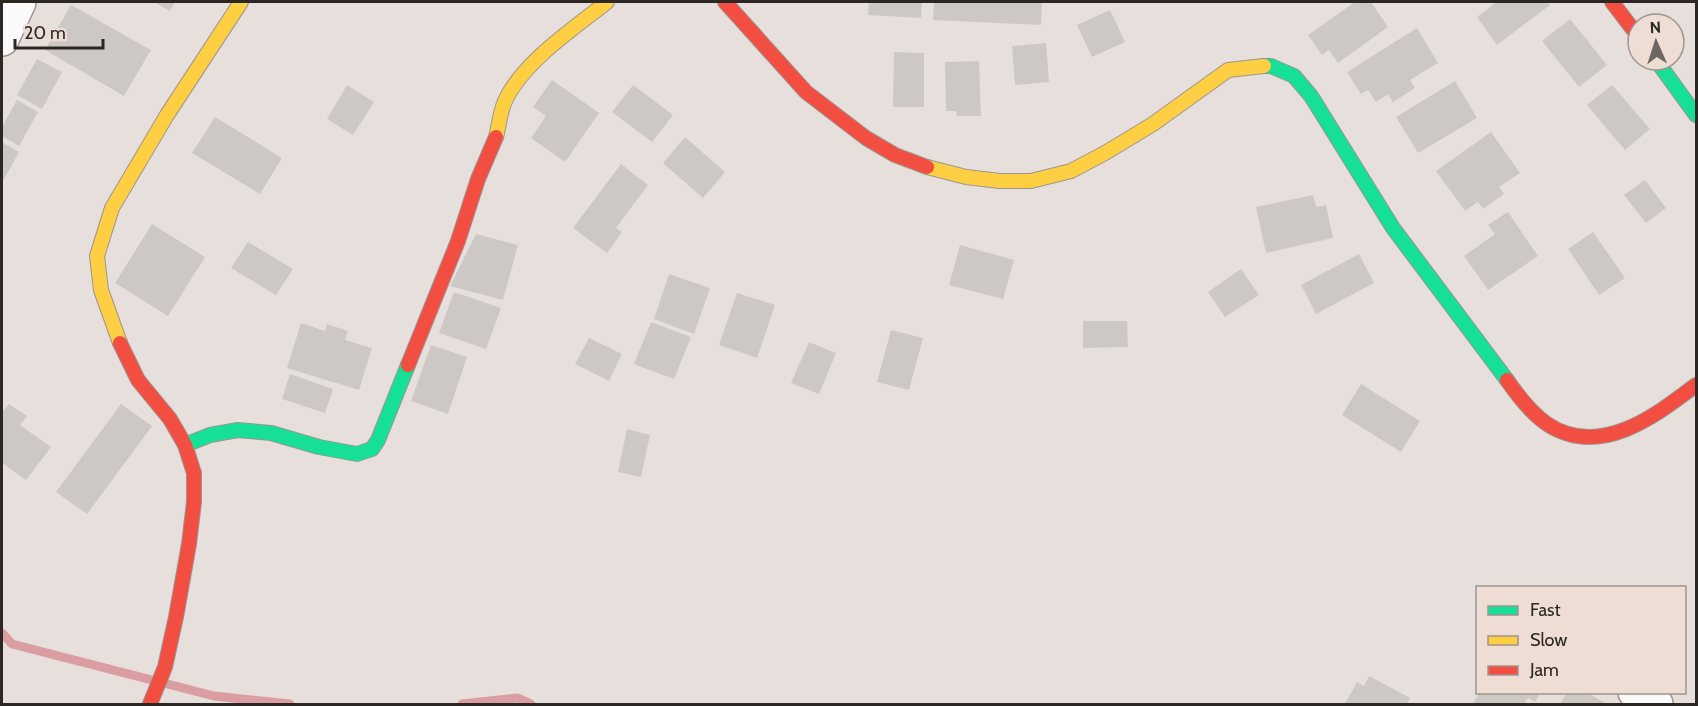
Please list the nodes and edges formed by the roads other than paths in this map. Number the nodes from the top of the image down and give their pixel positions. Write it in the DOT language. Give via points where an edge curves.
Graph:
graph roads {
  1 [pos="19,2"];
  2 [pos="241,2"];
  3 [pos="607,2"];
  4 [pos="725,2"];
  5 [pos="1612,2"];
  6 [pos="1626,20"];
  7 [pos="2,39"];
  8 [pos="1665,72"];
  9 [pos="1696,115"];
  10 [pos="1696,385"];
  11 [pos="185,445"];
  12 [pos="1637,694"];
  13 [pos="150,705"];
  14 [pos="1656,705"];
  1 -- 7 [label="street"];
  2 -- 11 [label="street" via="112,208 97,256 100,290 117,336 138,380 170,419"];
  3 -- 11 [label="street" via="518,78 504,104 458,241 372,449 357,454 271,433 238,430"];
  4 -- 10 [label="street" via="806,92 866,138 895,155 931,168 1000,181 1032,181 1071,171 1153,124 1228,70 1271,66 1294,76 1311,96 1393,228 1508,382 1547,424 1588,437 1612,435 1646,422"];
  5 -- 6 [label="street"];
  8 -- 9 [label="street"];
  11 -- 13 [label="street" via="194,473 189,544 165,667"];
  12 -- 14 [label="street"];
}
